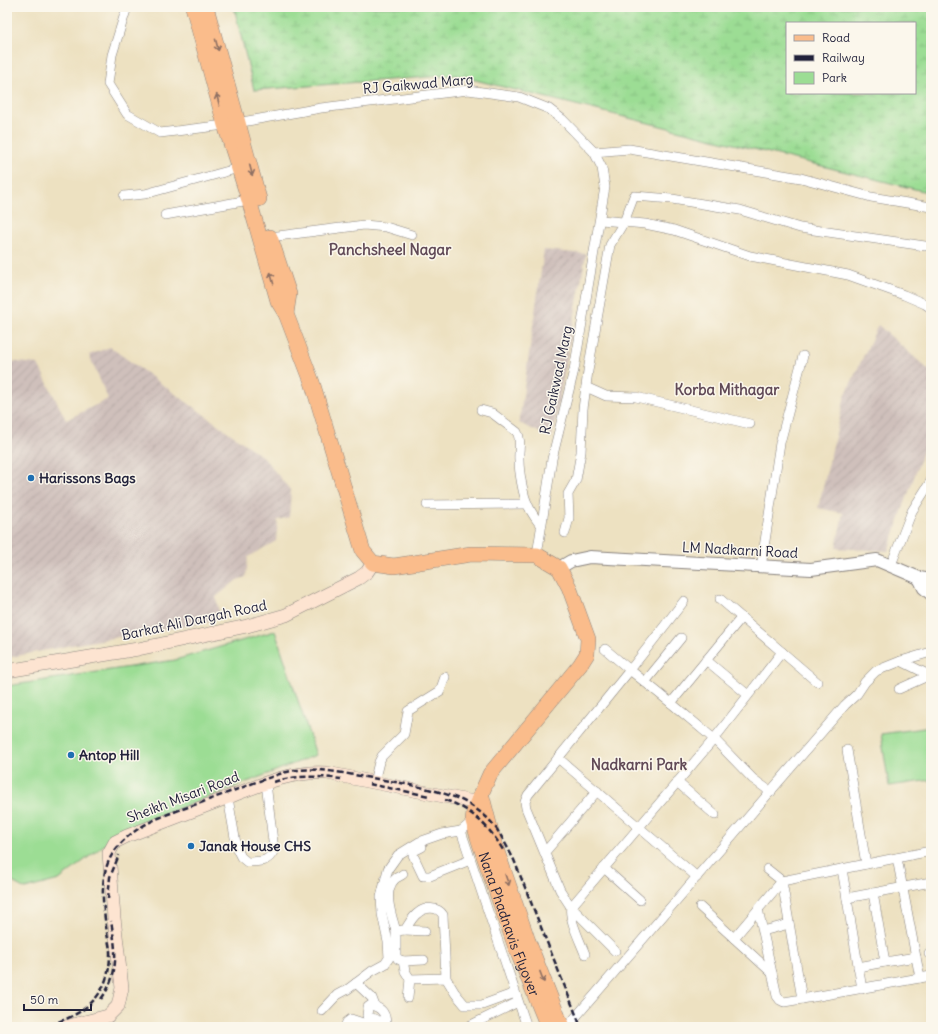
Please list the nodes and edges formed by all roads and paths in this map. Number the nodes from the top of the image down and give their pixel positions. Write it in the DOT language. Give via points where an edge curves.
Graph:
graph roads {
  1 [pos="127,7"];
  2 [pos="193,7"];
  3 [pos="206,7"];
  4 [pos="232,124"];
  5 [pos="594,152"];
  6 [pos="239,168"];
  7 [pos="124,196"];
  8 [pos="249,200"];
  9 [pos="931,207"];
  10 [pos="165,215"];
  11 [pos="600,220"];
  12 [pos="624,222"];
  13 [pos="412,235"];
  14 [pos="270,237"];
  15 [pos="925,246"];
  16 [pos="931,308"];
  17 [pos="286,314"];
  18 [pos="803,356"];
  19 [pos="586,387"];
  20 [pos="481,410"];
  21 [pos="750,424"];
  22 [pos="931,481"];
  23 [pos="527,504"];
  24 [pos="427,505"];
  25 [pos="542,526"];
  26 [pos="565,533"];
  27 [pos="536,555"];
  28 [pos="373,563"];
  29 [pos="891,565"];
  30 [pos="761,567"];
  31 [pos="559,568"];
  32 [pos="919,578"];
  33 [pos="931,580"];
  34 [pos="931,594"];
  35 [pos="720,599"];
  36 [pos="684,601"];
  37 [pos="741,618"];
  38 [pos="681,638"];
  39 [pos="605,649"];
  40 [pos="782,652"];
  41 [pos="931,652"];
  42 [pos="706,660"];
  43 [pos="901,660"];
  44 [pos="630,670"];
  45 [pos="7,671"];
  46 [pos="931,676"];
  47 [pos="445,677"];
  48 [pos="645,682"];
  49 [pos="817,682"];
  50 [pos="899,689"];
  51 [pos="748,695"];
  52 [pos="671,703"];
  53 [pos="714,739"];
  54 [pos="847,750"];
  55 [pos="558,758"];
  56 [pos="374,782"];
  57 [pos="676,782"];
  58 [pos="266,783"];
  59 [pos="597,791"];
  60 [pos="771,792"];
  61 [pos="228,798"];
  62 [pos="481,800"];
  63 [pos="715,815"];
  64 [pos="481,821"];
  65 [pos="639,827"];
  66 [pos="462,833"];
  67 [pos="487,845"];
  68 [pos="931,851"];
  69 [pos="544,852"];
  70 [pos="897,858"];
  71 [pos="470,860"];
  72 [pos="866,864"];
  73 [pos="604,868"];
  74 [pos="767,869"];
  75 [pos="842,869"];
  76 [pos="403,874"];
  77 [pos="697,877"];
  78 [pos="782,881"];
  79 [pos="931,882"];
  80 [pos="902,887"];
  81 [pos="873,893"];
  82 [pos="847,898"];
  83 [pos="640,900"];
  84 [pos="570,907"];
  85 [pos="700,907"];
  86 [pos="758,909"];
  87 [pos="789,924"];
  88 [pos="400,931"];
  89 [pos="425,931"];
  90 [pos="763,931"];
  91 [pos="734,938"];
  92 [pos="615,951"];
  93 [pos="585,954"];
  94 [pos="916,957"];
  95 [pos="424,960"];
  96 [pos="403,961"];
  97 [pos="885,962"];
  98 [pos="858,967"];
  99 [pos="772,973"];
  100 [pos="931,976"];
  101 [pos="446,978"];
  102 [pos="920,978"];
  103 [pos="410,979"];
  104 [pos="356,983"];
  105 [pos="862,989"];
  106 [pos="408,998"];
  107 [pos="516,998"];
  108 [pos="802,999"];
  109 [pos="373,1003"];
  110 [pos="454,1005"];
  111 [pos="465,1005"];
  112 [pos="322,1011"];
  113 [pos="65,1027"];
  114 [pos="345,1027"];
  115 [pos="375,1027"];
  116 [pos="467,1027"];
  117 [pos="527,1027"];
  118 [pos="548,1027"];
  119 [pos="562,1027"];
  120 [pos="568,1027"];
  1 -- 4 [label="street, RJ Gaikwad Marg" via="112,55 108,84 127,114 160,133"];
  4 -- 2 [label="main road, one-way"];
  3 -- 4 [label="main road, one-way"];
  4 -- 5 [label="street, RJ Gaikwad Marg" via="321,108 468,90 520,97 550,109"];
  4 -- 6 [label="main road"];
  4 -- 14 [label="main road, one-way"];
  5 -- 9 [label="street" via="629,149 801,178 871,197"];
  5 -- 11 [label="street, RJ Gaikwad Marg" via="602,168 605,187"];
  6 -- 7 [label="street" via="145,194"];
  6 -- 8 [label="main road"];
  8 -- 10 [label="street"];
  17 -- 8 [label="main road, one-way" via="278,301"];
  11 -- 12 [label="street"];
  11 -- 25 [label="street, RJ Gaikwad Marg" via="574,370 552,459"];
  12 -- 15 [label="street" via="634,196 740,210 800,228"];
  12 -- 16 [label="street" via="674,230 750,256 848,275 904,295"];
  12 -- 19 [label="street" via="610,245"];
  13 -- 14 [label="street" via="386,227 364,225"];
  14 -- 17 [label="main road" via="289,294"];
  17 -- 28 [label="main road" via="312,382 363,551"];
  18 -- 30 [label="street" via="780,443"];
  19 -- 21 [label="street" via="606,396 636,397"];
  19 -- 26 [label="street" via="581,452 576,480 568,494 569,518"];
  20 -- 23 [label="street" via="492,413 519,436 518,458"];
  22 -- 29 [label="street" via="912,511"];
  23 -- 24 [label="street"];
  23 -- 25 [label="street"];
  25 -- 27 [label="street, RJ Gaikwad Marg"];
  27 -- 28 [label="main road" via="471,554 394,566"];
  27 -- 31 [label="main road"];
  28 -- 45 [label="main road, Barkat Ali Dargah Road" via="359,578 286,615 138,649"];
  29 -- 30 [label="street, LM Nadkarni Road" via="877,560 811,569"];
  29 -- 32 [label="street, LM Nadkarni Road"];
  30 -- 31 [label="street, LM Nadkarni Road" via="590,557 571,561"];
  31 -- 62 [label="main road" via="588,638 587,654 490,774"];
  32 -- 33 [label="street, LM Nadkarni Road"];
  32 -- 34 [label="street, LM Nadkarni Road"];
  35 -- 37 [label="street"];
  36 -- 44 [label="street"];
  37 -- 40 [label="street"];
  37 -- 42 [label="street"];
  38 -- 48 [label="street"];
  39 -- 44 [label="street"];
  40 -- 49 [label="street"];
  40 -- 51 [label="street"];
  41 -- 43 [label="street"];
  42 -- 51 [label="street"];
  42 -- 52 [label="street"];
  43 -- 46 [label="street"];
  43 -- 60 [label="street" via="876,671 865,682"];
  44 -- 48 [label="street"];
  44 -- 55 [label="street"];
  46 -- 50 [label="street"];
  47 -- 56 [label="street" via="440,692 408,711 404,734 382,756"];
  48 -- 52 [label="street"];
  51 -- 53 [label="street"];
  52 -- 53 [label="street"];
  53 -- 57 [label="street"];
  53 -- 60 [label="street" via="753,779"];
  54 -- 72 [label="street"];
  55 -- 59 [label="street"];
  55 -- 69 [label="street" via="525,802"];
  56 -- 58 [label="main road, Sheikh Misari Road" via="318,772 297,774"];
  56 -- 62 [label="main road, Sheikh Misari Road"];
  57 -- 63 [label="street"];
  57 -- 65 [label="street"];
  58 -- 61 [label="main road, Sheikh Misari Road"];
  58 -- 61 [label="street" via="274,850 264,861 247,862 241,857 237,849"];
  59 -- 65 [label="street"];
  59 -- 69 [label="street"];
  60 -- 77 [label="street"];
  61 -- 113 [label="main road, Sheikh Misari Road" via="115,842 108,853 122,988 118,1006 108,1016"];
  62 -- 64 [label="main road" via="474,810"];
  64 -- 66 [label="street"];
  64 -- 67 [label="main road, Nana Phadnavis Flyover"];
  65 -- 73 [label="street"];
  65 -- 77 [label="street"];
  66 -- 71 [label="street"];
  66 -- 71 [label="street" via="431,842 416,849 413,855 423,876"];
  66 -- 104 [label="street" via="442,834 419,842 398,855 388,869 381,897 389,958 386,964"];
  67 -- 118 [label="main road, Nana Phadnavis Flyover" via="516,948"];
  67 -- 119 [label="main road, Nana Phadnavis Flyover, one-way"];
  68 -- 70 [label="street"];
  69 -- 84 [label="street"];
  70 -- 72 [label="street"];
  70 -- 80 [label="street"];
  71 -- 107 [label="street"];
  72 -- 75 [label="street"];
  73 -- 83 [label="street"];
  73 -- 84 [label="street"];
  74 -- 78 [label="street"];
  75 -- 78 [label="street"];
  75 -- 82 [label="street"];
  76 -- 88 [label="street" via="395,878 391,884 388,898 389,907"];
  77 -- 120 [label="street"];
  78 -- 86 [label="street"];
  78 -- 87 [label="street"];
  79 -- 80 [label="street"];
  80 -- 81 [label="street"];
  80 -- 94 [label="street"];
  81 -- 82 [label="street"];
  81 -- 97 [label="street"];
  82 -- 98 [label="street"];
  84 -- 92 [label="street"];
  84 -- 93 [label="street"];
  85 -- 91 [label="street"];
  86 -- 90 [label="street"];
  86 -- 91 [label="street"];
  87 -- 90 [label="street"];
  87 -- 108 [label="street"];
  88 -- 89 [label="street"];
  88 -- 96 [label="street" via="396,956"];
  88 -- 101 [label="street" via="420,911 432,908 441,910"];
  90 -- 99 [label="street"];
  91 -- 99 [label="street"];
  94 -- 97 [label="street"];
  94 -- 102 [label="street"];
  95 -- 96 [label="street"];
  96 -- 103 [label="street"];
  97 -- 98 [label="street"];
  98 -- 105 [label="street"];
  99 -- 108 [label="street" via="780,1000 784,1002"];
  100 -- 102 [label="street"];
  101 -- 103 [label="street"];
  101 -- 111 [label="street"];
  102 -- 105 [label="street"];
  103 -- 106 [label="street"];
  104 -- 109 [label="street"];
  104 -- 112 [label="street" via="337,995"];
  105 -- 108 [label="street"];
  107 -- 111 [label="street" via="482,1005"];
  107 -- 116 [label="street"];
  107 -- 117 [label="street"];
  110 -- 111 [label="street"];
  114 -- 115 [label="street" via="351,1019"];
}
